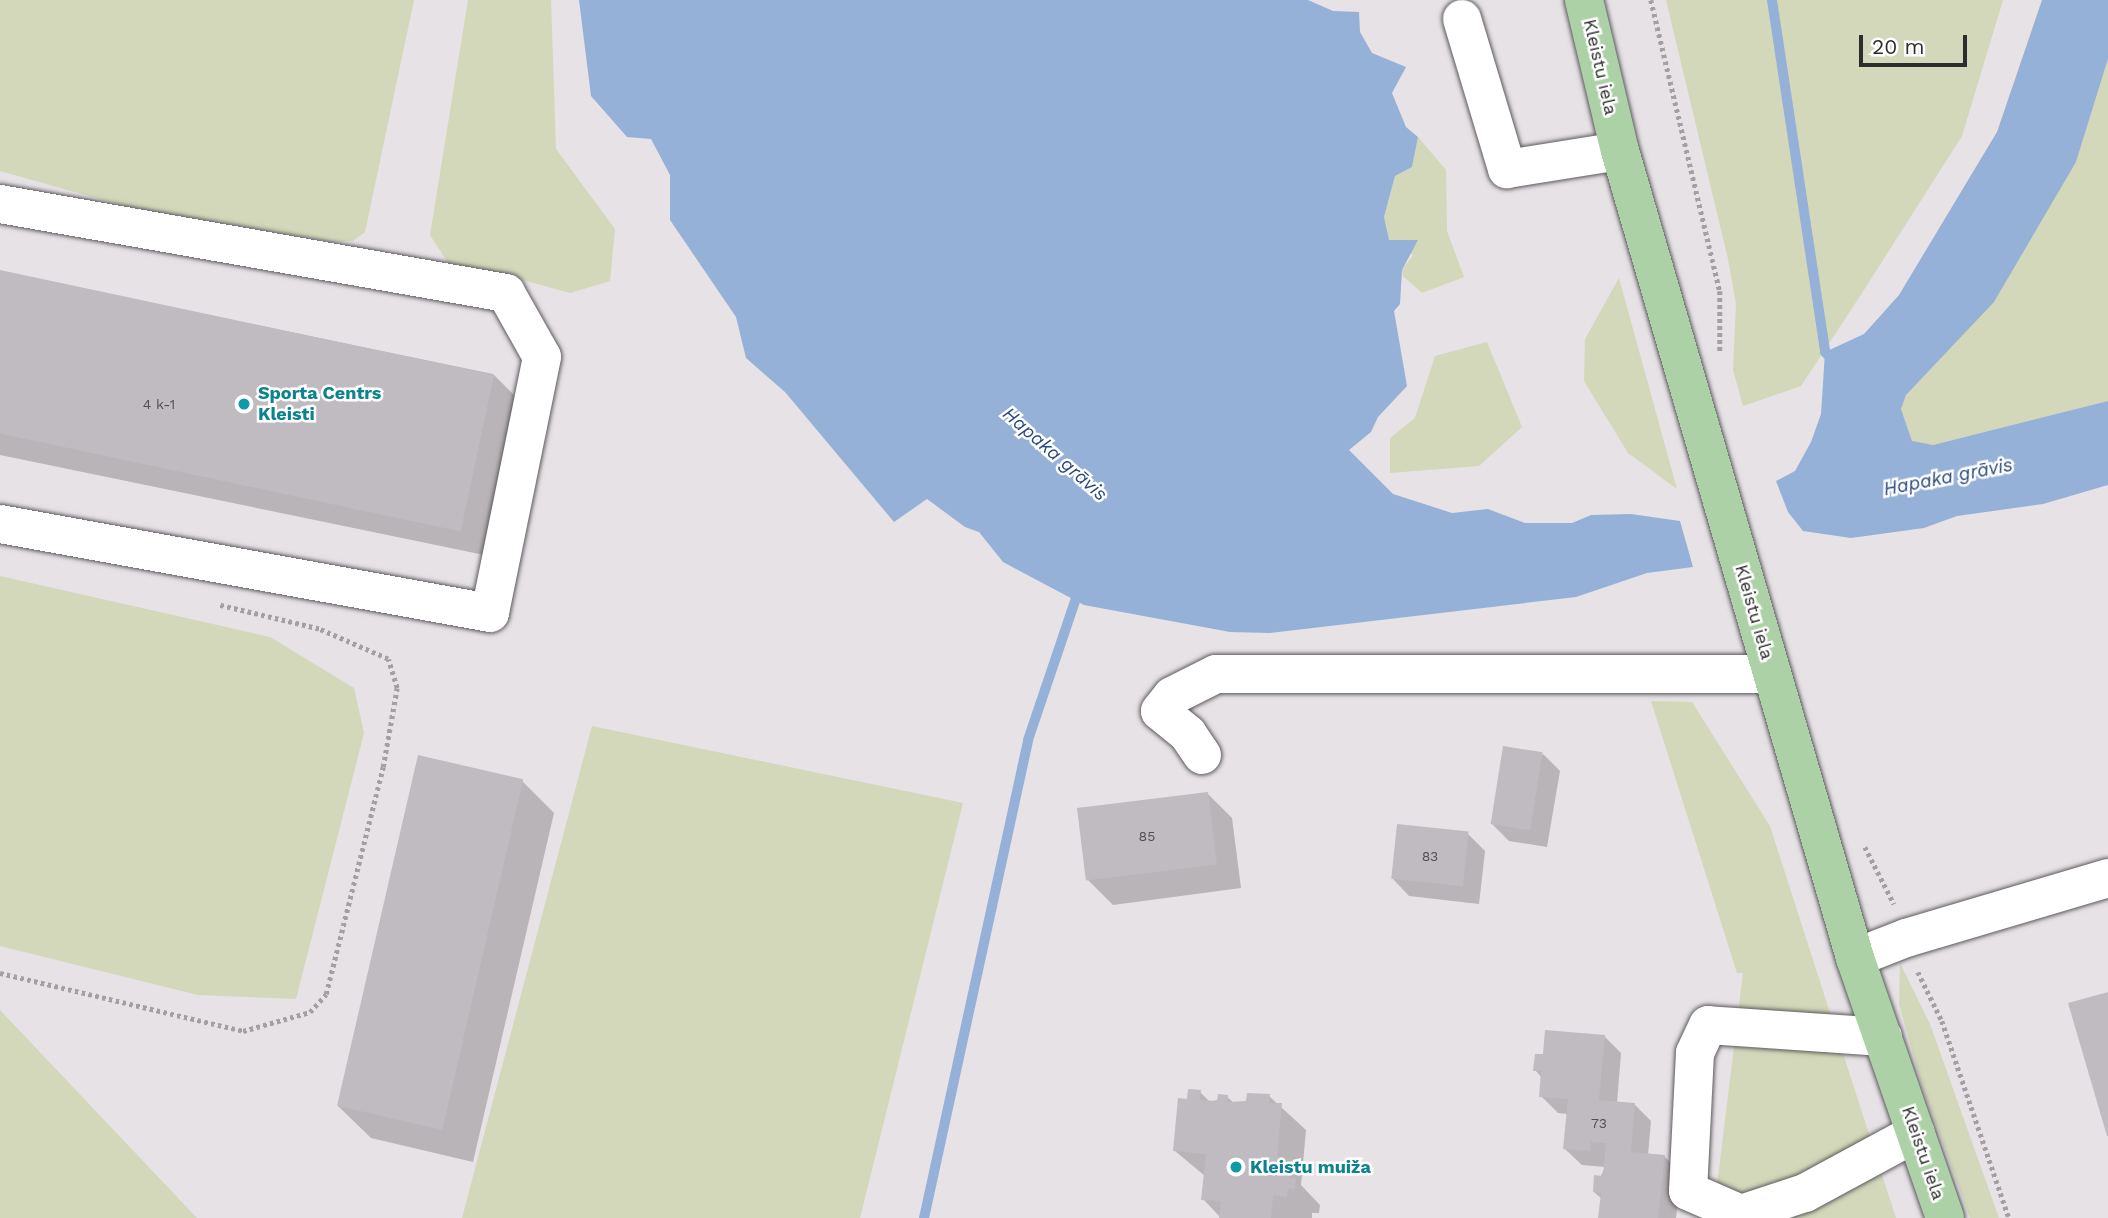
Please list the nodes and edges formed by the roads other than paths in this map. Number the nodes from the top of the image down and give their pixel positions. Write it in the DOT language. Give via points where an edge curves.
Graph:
graph roads {
  1 [pos="1584,0"];
  2 [pos="1462,19"];
  3 [pos="1620,151"];
  4 [pos="0,204"];
  5 [pos="0,524"];
  6 [pos="1772,674"];
  7 [pos="1202,755"];
  8 [pos="2108,878"];
  9 [pos="1855,958"];
  10 [pos="1883,1037"];
  11 [pos="1916,1133"];
  12 [pos="1945,1218"];
  1 -- 3 [label="main road, Kleistu iela"];
  2 -- 3 [label="street" via="1507,169"];
  3 -- 6 [label="main road, Kleistu iela"];
  4 -- 5 [label="street" via="506,293 542,357 490,612"];
  6 -- 7 [label="street" via="1216,674 1172,696 1160,711 1188,734"];
  6 -- 9 [label="main road, Kleistu iela"];
  8 -- 9 [label="street" via="1906,938"];
  9 -- 10 [label="main road, Kleistu iela"];
  10 -- 11 [label="main road, Kleistu iela"];
  10 -- 11 [label="street" via="1708,1025 1695,1053 1688,1191 1741,1214 1805,1193"];
  11 -- 12 [label="main road, Kleistu iela"];
}
